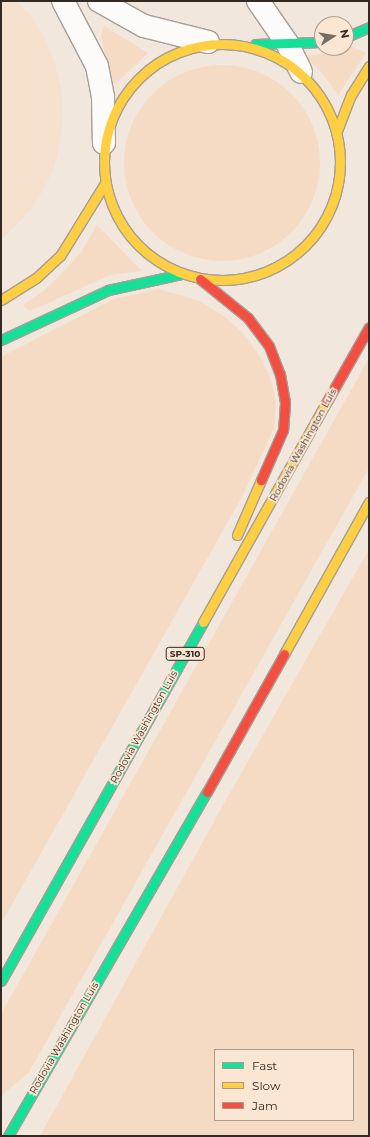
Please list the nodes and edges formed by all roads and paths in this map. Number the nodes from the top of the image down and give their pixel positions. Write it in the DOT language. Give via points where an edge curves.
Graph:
graph roads {
  1 [pos="63,1"];
  2 [pos="99,1"];
  3 [pos="258,1"];
  4 [pos="369,27"];
  5 [pos="354,34"];
  6 [pos="208,42"];
  7 [pos="314,42"];
  8 [pos="287,43"];
  9 [pos="244,44"];
  10 [pos="369,66"];
  11 [pos="301,72"];
  12 [pos="337,131"];
  13 [pos="104,143"];
  14 [pos="104,183"];
  15 [pos="182,274"];
  16 [pos="200,279"];
  17 [pos="1,300"];
  18 [pos="369,327"];
  19 [pos="1,340"];
  20 [pos="369,502"];
  21 [pos="233,544"];
  22 [pos="223,565"];
  23 [pos="174,673"];
  24 [pos="1,981"];
  25 [pos="8,1136"];
  1 -- 13 [label="street" via="97,66 103,97"];
  2 -- 6 [label="street" via="144,26"];
  3 -- 8 [label="street"];
  4 -- 5 [label="main road"];
  6 -- 9 [label="main road"];
  6 -- 13 [label="main road" via="171,53 139,75 116,106"];
  7 -- 8 [label="main road"];
  8 -- 9 [label="main road"];
  8 -- 11 [label="street"];
  9 -- 11 [label="main road" via="275,54"];
  10 -- 12 [label="main road" via="351,95"];
  11 -- 12 [label="main road" via="323,99"];
  12 -- 16 [label="main road" via="341,165 335,199 320,230 296,255 267,272 234,280"];
  13 -- 14 [label="main road"];
  14 -- 15 [label="main road" via="114,213 131,239 154,260"];
  14 -- 17 [label="main road" via="60,256 36,278"];
  15 -- 16 [label="main road"];
  15 -- 19 [label="main road" via="108,290"];
  16 -- 21 [label="main road" via="248,318 269,346 280,374 285,402 283,430"];
  18 -- 23 [label="main road, Rodovia Washington Luís / SP-310"];
  20 -- 25 [label="main road, Rodovia Washington Luís" via="233,747"];
  22 -- 23 [label="main road"];
  23 -- 24 [label="main road, Rodovia Washington Luís / SP-310"];
}
